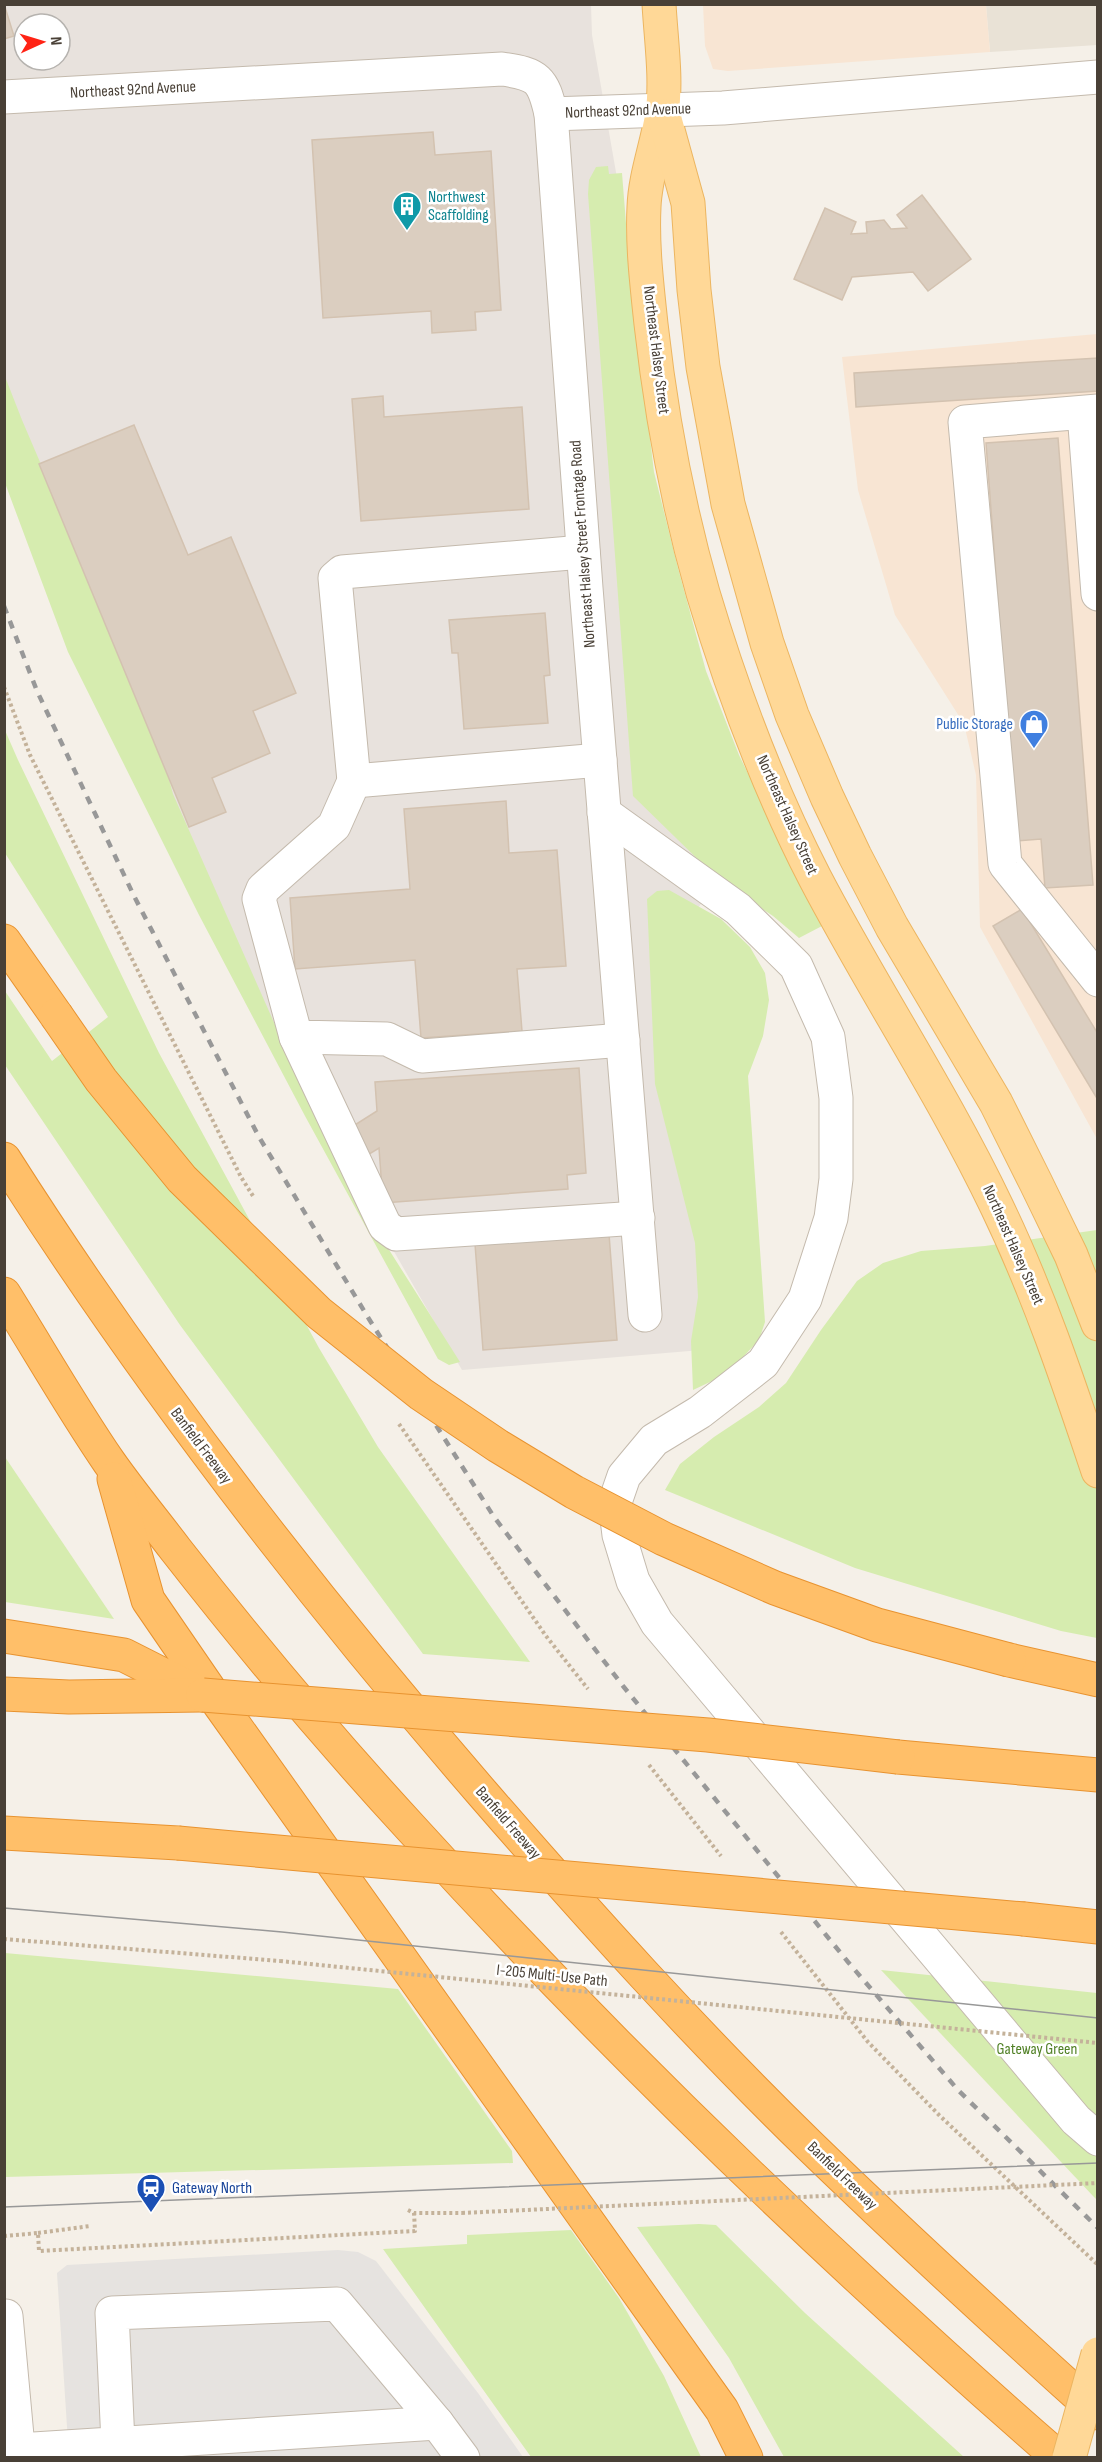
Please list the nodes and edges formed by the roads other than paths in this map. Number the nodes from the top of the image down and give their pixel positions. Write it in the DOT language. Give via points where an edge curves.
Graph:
graph roads {
  1 [pos="659,4"];
  2 [pos="1098,77"];
  3 [pos="4,97"];
  4 [pos="662,111"];
  5 [pos="551,114"];
  6 [pos="1090,412"];
  7 [pos="583,552"];
  8 [pos="1098,594"];
  9 [pos="600,760"];
  10 [pos="354,782"];
  11 [pos="604,813"];
  12 [pos="4,941"];
  13 [pos="1098,980"];
  14 [pos="296,1037"];
  15 [pos="623,1040"];
  16 [pos="4,1159"];
  17 [pos="638,1218"];
  18 [pos="4,1294"];
  19 [pos="645,1315"];
  20 [pos="1098,1324"];
  21 [pos="109,1463"];
  22 [pos="1098,1471"];
  23 [pos="15,1637"];
  24 [pos="1098,1680"];
  25 [pos="4,1694"];
  26 [pos="203,1695"];
  27 [pos="1098,1775"];
  28 [pos="4,1833"];
  29 [pos="1098,1928"];
  30 [pos="1098,2139"];
  31 [pos="6,2316"];
  32 [pos="1098,2354"];
  33 [pos="722,2410"];
  34 [pos="1098,2413"];
  35 [pos="437,2422"];
  36 [pos="118,2443"];
  37 [pos="18,2454"];
  38 [pos="463,2457"];
  39 [pos="727,2457"];
  40 [pos="746,2457"];
  41 [pos="1059,2457"];
  42 [pos="1069,2457"];
  1 -- 4 [label="main road, Northeast Halsey Street"];
  2 -- 4 [label="street, Northeast 92nd Avenue"];
  3 -- 5 [label="street, Northeast 92nd Avenue" via="502,69 533,76 545,90"];
  4 -- 5 [label="street, Northeast 92nd Avenue"];
  4 -- 20 [label="main road, Northeast Halsey Street" via="688,202 704,367 728,504 792,716 827,797 892,927 996,1103 1071,1256"];
  4 -- 22 [label="main road, Northeast Halsey Street" via="644,204 647,283 666,425 703,591 755,744 784,814 814,876 953,1122 1000,1214 1057,1347"];
  5 -- 7 [label="street, Northeast Halsey Street Frontage Road"];
  6 -- 8 [label="street"];
  6 -- 13 [label="street" via="965,422 1005,864"];
  7 -- 9 [label="street, Northeast Halsey Street Frontage Road"];
  7 -- 10 [label="street" via="342,572 335,578"];
  9 -- 10 [label="street"];
  9 -- 11 [label="street, Northeast Halsey Street Frontage Road"];
  10 -- 14 [label="street" via="334,826 262,889 259,898"];
  11 -- 15 [label="street, Northeast Halsey Street Frontage Road"];
  11 -- 30 [label="street" via="738,909 796,966 828,1037 836,1098 836,1179 831,1218 805,1299 763,1363 700,1412 654,1440 624,1476 615,1502 619,1536 633,1581 657,1623 1076,2120"];
  12 -- 24 [label="highway, bridge" via="101,1080 182,1179 319,1313 431,1401 574,1492 664,1539 775,1587 877,1625"];
  14 -- 15 [label="street" via="387,1039 422,1056"];
  14 -- 17 [label="street" via="385,1226 396,1234"];
  15 -- 17 [label="street, Northeast Halsey Street Frontage Road"];
  16 -- 34 [label="highway, Banfield Freeway" via="203,1450 357,1645 511,1826 618,1947 806,2142"];
  17 -- 19 [label="street, Northeast Halsey Street Frontage Road"];
  18 -- 21 [label="highway"];
  21 -- 33 [label="highway" via="148,1600"];
  21 -- 41 [label="highway" via="289,1690 471,1894 759,2184 958,2370"];
  23 -- 26 [label="highway" via="124,1655"];
  25 -- 26 [label="highway"];
  26 -- 27 [label="highway, bridge" via="708,1735"];
  28 -- 29 [label="highway, bridge" via="178,1843"];
  31 -- 37 [label="street"];
  32 -- 42 [label="main road, bridge"];
  33 -- 39 [label="highway"];
  33 -- 40 [label="highway"];
  35 -- 36 [label="street"];
  35 -- 36 [label="street" via="337,2304 112,2313"];
  35 -- 38 [label="street"];
  36 -- 37 [label="street"];
}
